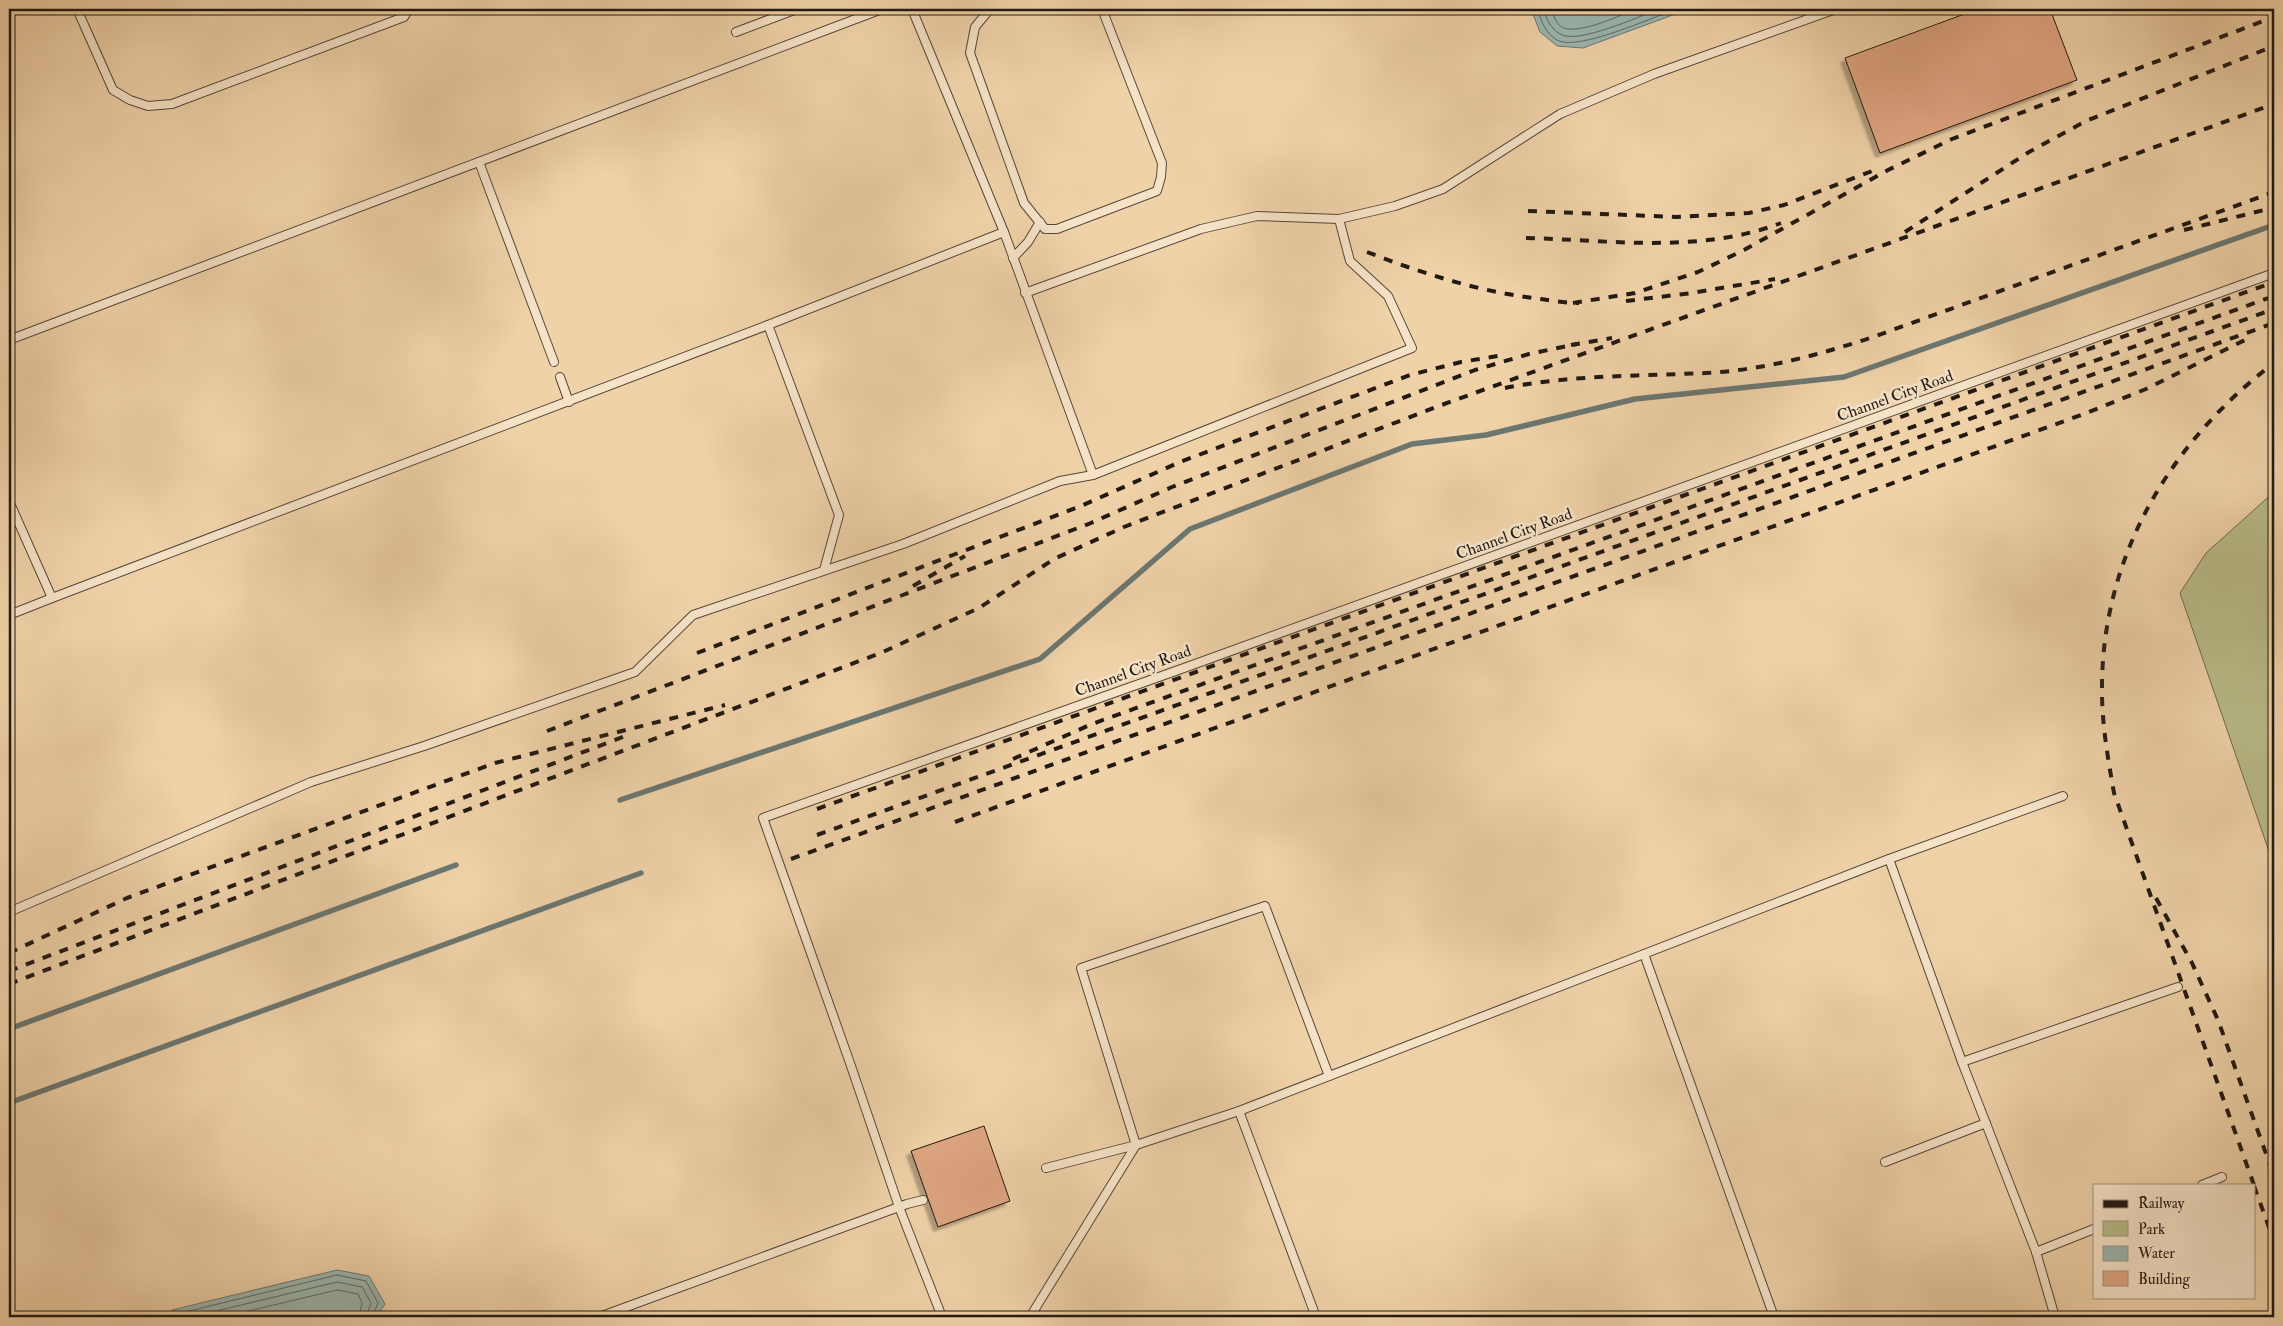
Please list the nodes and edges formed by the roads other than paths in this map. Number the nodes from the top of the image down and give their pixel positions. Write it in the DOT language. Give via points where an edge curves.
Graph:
graph roads {
  1 [pos="77,9"];
  2 [pos="409,9"];
  3 [pos="797,9"];
  4 [pos="882,9"];
  5 [pos="912,9"];
  6 [pos="990,9"];
  7 [pos="1102,9"];
  8 [pos="1836,9"];
  9 [pos="736,32"];
  10 [pos="479,162"];
  11 [pos="1339,219"];
  12 [pos="1040,222"];
  13 [pos="1004,232"];
  14 [pos="1013,258"];
  15 [pos="2274,273"];
  16 [pos="1025,293"];
  17 [pos="768,324"];
  18 [pos="9,340"];
  19 [pos="554,362"];
  20 [pos="560,377"];
  21 [pos="569,402"];
  22 [pos="1093,475"];
  23 [pos="9,501"];
  24 [pos="824,570"];
  25 [pos="52,598"];
  26 [pos="9,615"];
  27 [pos="2063,796"];
  28 [pos="1889,859"];
  29 [pos="9,912"];
  30 [pos="1644,954"];
  31 [pos="2178,987"];
  32 [pos="1962,1062"];
  33 [pos="1329,1076"];
  34 [pos="1239,1111"];
  35 [pos="1986,1123"];
  36 [pos="1136,1145"];
  37 [pos="1885,1162"];
  38 [pos="1046,1168"];
  39 [pos="2222,1177"];
  40 [pos="2204,1184"];
  41 [pos="923,1200"];
  42 [pos="899,1207"];
  43 [pos="2093,1229"];
  44 [pos="2036,1252"];
  45 [pos="599,1317"];
  46 [pos="942,1317"];
  47 [pos="1030,1317"];
  48 [pos="1316,1317"];
  49 [pos="1774,1317"];
  50 [pos="2055,1317"];
  1 -- 2 [label="lane" via="113,90 148,106 172,104 404,17"];
  3 -- 9 [label="lane"];
  4 -- 10 [label="lane"];
  5 -- 13 [label="lane"];
  6 -- 12 [label="lane" via="975,27 970,53 1024,203"];
  7 -- 12 [label="lane" via="1162,163 1162,177 1157,191 1139,198 1057,228 1045,228"];
  8 -- 11 [label="lane" via="1654,74 1560,114 1443,189 1396,206"];
  10 -- 18 [label="lane"];
  10 -- 19 [label="lane"];
  11 -- 16 [label="lane" via="1257,216 1201,229"];
  11 -- 22 [label="lane" via="1350,261 1388,296 1412,348"];
  12 -- 14 [label="lane"];
  13 -- 14 [label="lane"];
  13 -- 17 [label="lane"];
  14 -- 16 [label="lane"];
  15 -- 42 [label="lane, Channel City Road" via="763,818"];
  16 -- 22 [label="lane"];
  17 -- 21 [label="lane"];
  17 -- 24 [label="lane" via="840,515"];
  20 -- 21 [label="lane"];
  21 -- 25 [label="lane"];
  22 -- 24 [label="lane" via="1060,481 903,544"];
  23 -- 25 [label="lane"];
  24 -- 29 [label="lane" via="693,615 635,672 311,782"];
  25 -- 26 [label="lane"];
  27 -- 28 [label="lane"];
  28 -- 30 [label="lane"];
  28 -- 32 [label="lane"];
  30 -- 33 [label="lane"];
  30 -- 49 [label="lane"];
  31 -- 32 [label="lane"];
  32 -- 35 [label="lane"];
  33 -- 34 [label="lane"];
  33 -- 36 [label="lane" via="1265,906 1081,968"];
  34 -- 36 [label="lane"];
  34 -- 48 [label="lane"];
  35 -- 37 [label="lane"];
  35 -- 44 [label="lane"];
  36 -- 38 [label="lane"];
  36 -- 47 [label="lane"];
  39 -- 40 [label="lane"];
  41 -- 42 [label="lane"];
  42 -- 45 [label="lane"];
  42 -- 46 [label="lane"];
  43 -- 44 [label="lane"];
  44 -- 50 [label="lane"];
}
